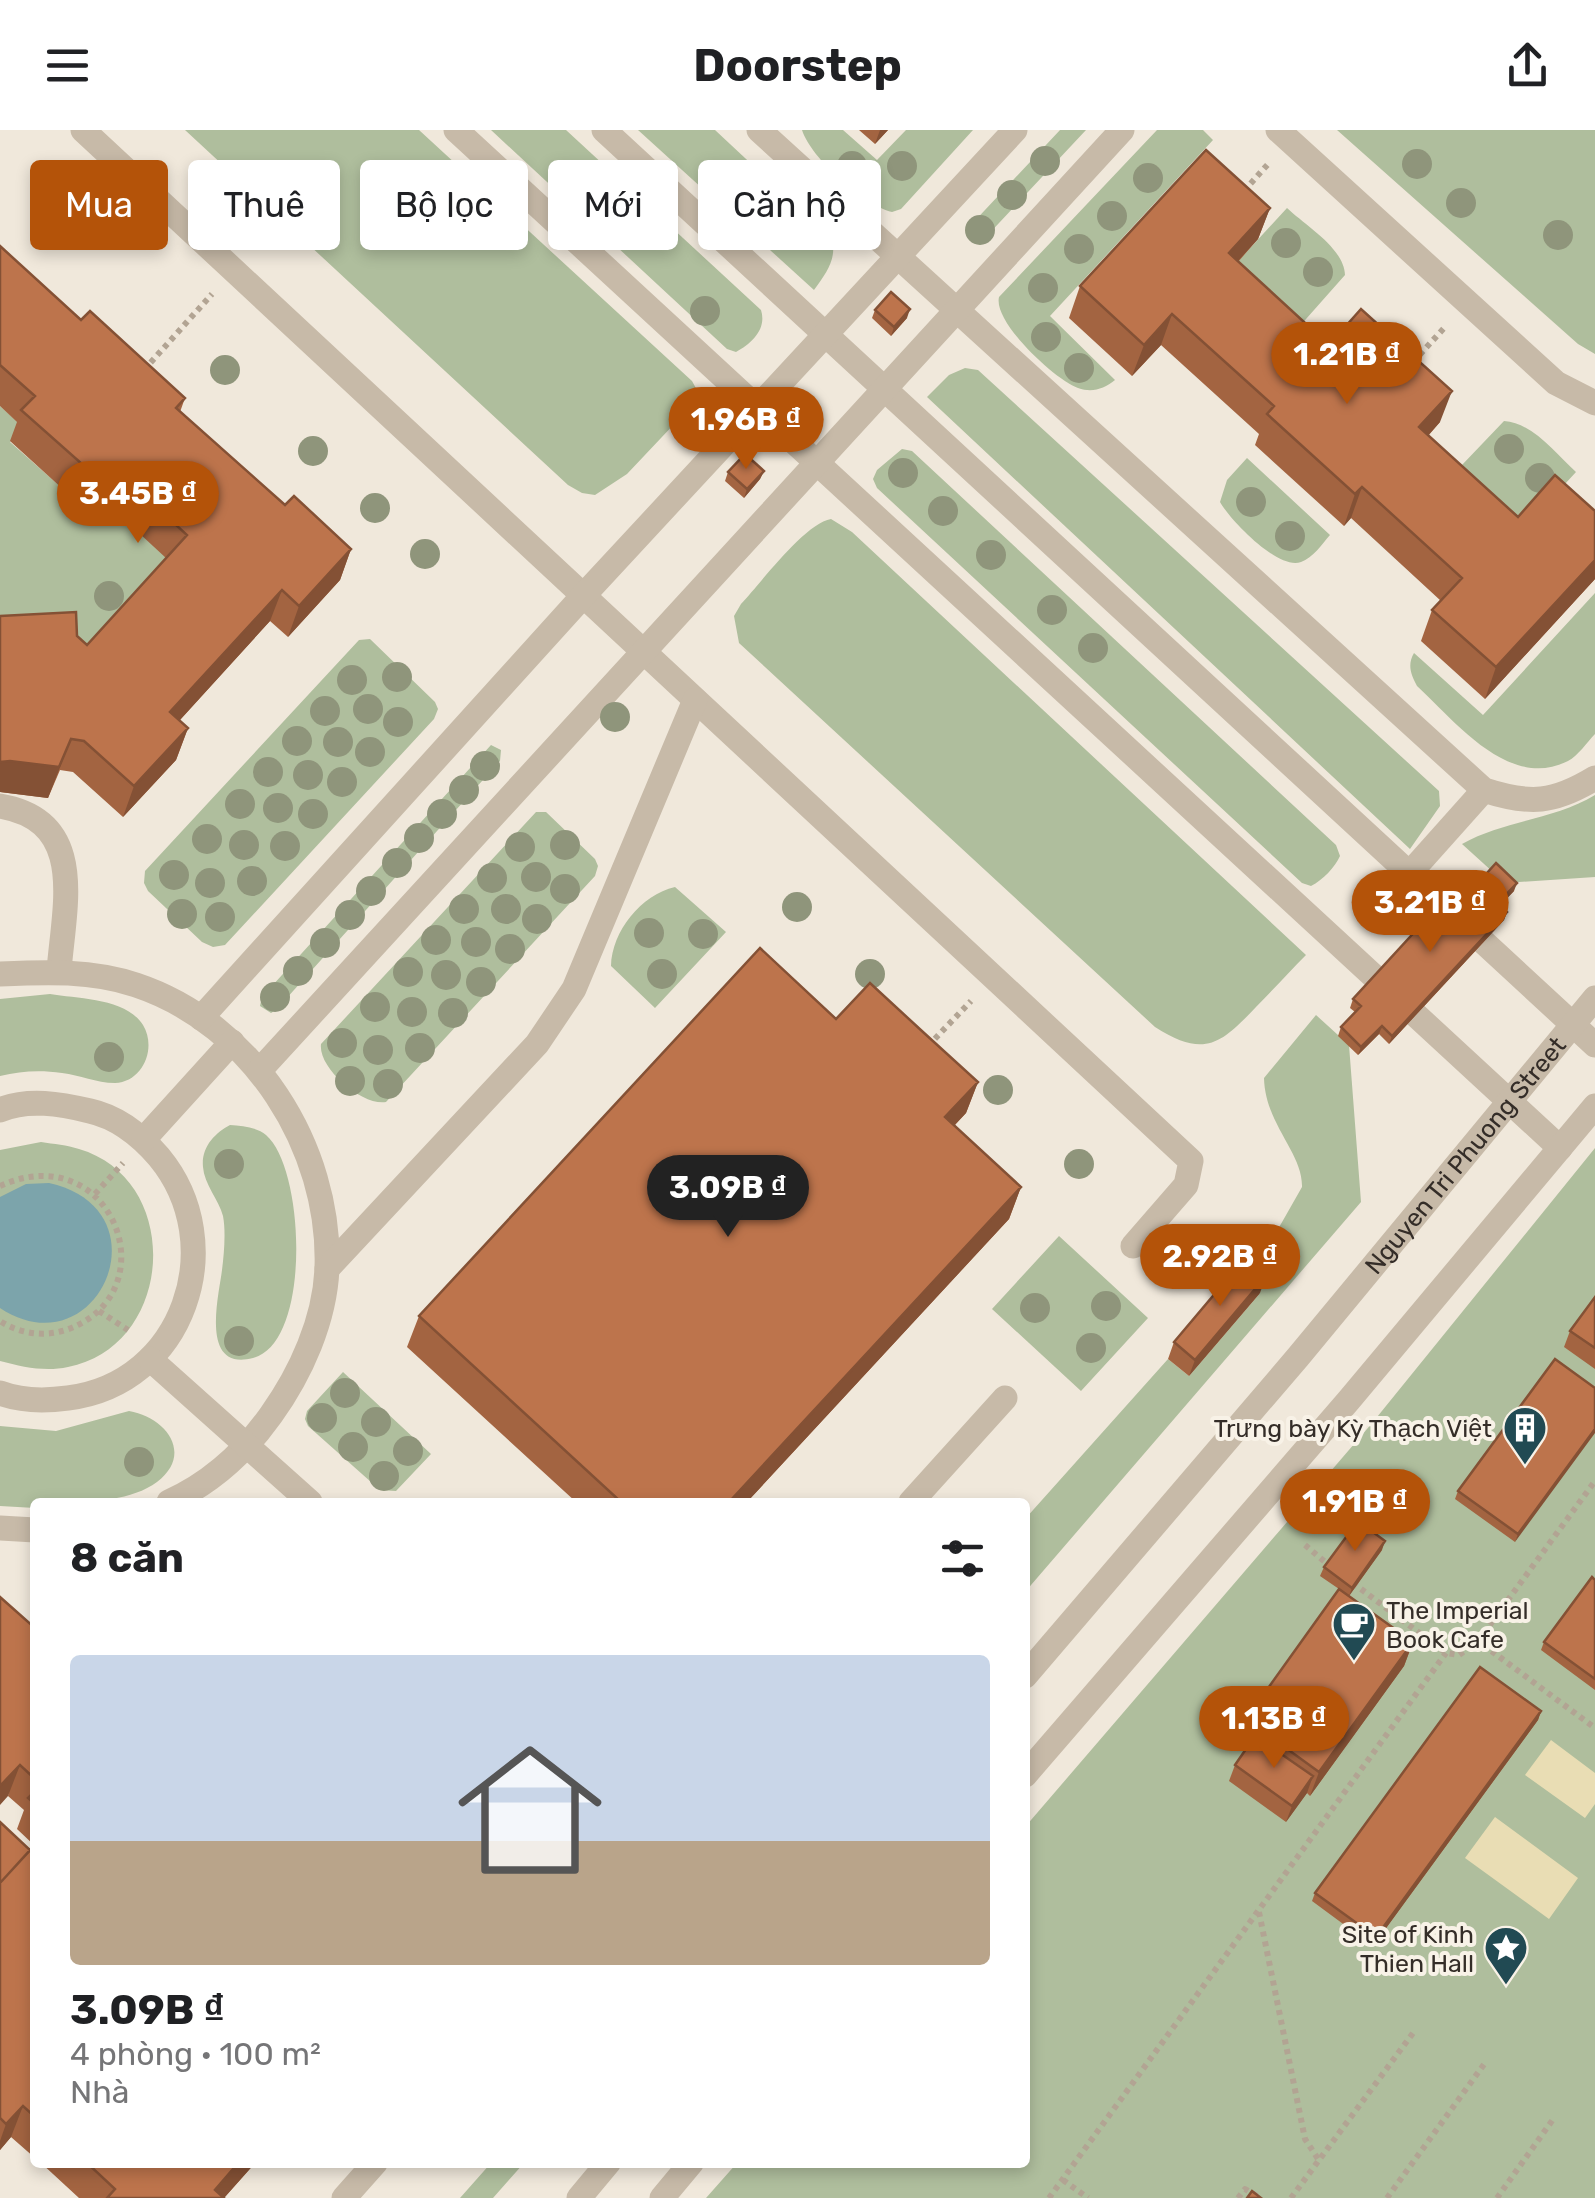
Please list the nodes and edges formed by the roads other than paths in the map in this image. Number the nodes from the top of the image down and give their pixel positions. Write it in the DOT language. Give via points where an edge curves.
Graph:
graph roads {
  1 [pos="83,130"];
  2 [pos="456,130"];
  3 [pos="604,130"];
  4 [pos="759,130"];
  5 [pos="1015,130"];
  6 [pos="1122,130"];
  7 [pos="1278,130"];
  8 [pos="897,256"];
  9 [pos="958,311"];
  10 [pos="824,334"];
  11 [pos="886,389"];
  12 [pos="1595,403"];
  13 [pos="756,409"];
  14 [pos="816,464"];
  15 [pos="582,596"];
  16 [pos="642,652"];
  17 [pos="695,700"];
  18 [pos="1595,778"];
  19 [pos="1484,790"];
  20 [pos="0,806"];
  21 [pos="1410,874"];
  22 [pos="60,971"];
  23 [pos="0,974"];
  24 [pos="1595,998"];
  25 [pos="201,1018"];
  26 [pos="1573,1024"];
  27 [pos="232,1042"];
  28 [pos="1595,1045"];
  29 [pos="260,1070"];
  30 [pos="1508,1101"];
  31 [pos="1595,1106"];
  32 [pos="0,1110"];
  33 [pos="144,1140"];
  34 [pos="1560,1148"];
  35 [pos="1133,1246"];
  36 [pos="327,1269"];
  37 [pos="150,1359"];
  38 [pos="0,1393"];
  39 [pos="1005,1398"];
  40 [pos="248,1447"];
  41 [pos="178,1498"];
  42 [pos="305,1498"];
  43 [pos="915,1498"];
  44 [pos="0,1528"];
  45 [pos="30,1530"];
  46 [pos="1030,1670"];
  47 [pos="1030,1770"];
  48 [pos="371,2168"];
  49 [pos="604,2168"];
  50 [pos="687,2168"];
  51 [pos="344,2198"];
  52 [pos="578,2198"];
  53 [pos="662,2198"];
  1 -- 15 [label="street"];
  2 -- 13 [label="street"];
  3 -- 10 [label="street"];
  4 -- 8 [label="street"];
  5 -- 8 [label="street"];
  6 -- 9 [label="street"];
  7 -- 12 [label="street" via="1556,382"];
  8 -- 9 [label="street"];
  8 -- 10 [label="street"];
  9 -- 11 [label="street"];
  9 -- 19 [label="street"];
  10 -- 11 [label="street"];
  10 -- 13 [label="street"];
  11 -- 14 [label="street"];
  11 -- 21 [label="street"];
  13 -- 14 [label="street"];
  13 -- 15 [label="street"];
  14 -- 16 [label="street"];
  14 -- 30 [label="street"];
  15 -- 16 [label="street"];
  15 -- 25 [label="street"];
  16 -- 17 [label="street"];
  16 -- 29 [label="street"];
  17 -- 35 [label="street" via="1190,1161 1186,1185"];
  17 -- 36 [label="street" via="574,990 537,1044"];
  18 -- 19 [label="street" via="1546,800"];
  19 -- 21 [label="street"];
  20 -- 22 [label="street" via="21,810 62,848"];
  21 -- 26 [label="street"];
  22 -- 23 [label="street"];
  22 -- 25 [label="street" via="136,985"];
  24 -- 26 [label="street, Nguyen Tri Phuong Street"];
  25 -- 27 [label="street"];
  26 -- 28 [label="street"];
  26 -- 30 [label="street, Nguyen Tri Phuong Street"];
  27 -- 29 [label="street"];
  27 -- 33 [label="street"];
  29 -- 36 [label="street" via="304,1141 326,1220"];
  30 -- 34 [label="street"];
  30 -- 46 [label="street, Nguyen Tri Phuong Street"];
  31 -- 34 [label="street"];
  32 -- 33 [label="street" via="56,1102 104,1114"];
  33 -- 37 [label="street" via="175,1177 193,1223 194,1272 180,1319"];
  34 -- 47 [label="street"];
  36 -- 40 [label="street" via="323,1302 296,1380"];
  37 -- 38 [label="street" via="120,1382 84,1396 46,1401"];
  37 -- 40 [label="street"];
  39 -- 43 [label="street"];
  40 -- 41 [label="street"];
  40 -- 42 [label="street"];
  44 -- 45 [label="street"];
  48 -- 51 [label="street"];
  49 -- 52 [label="street"];
  50 -- 53 [label="street"];
}
